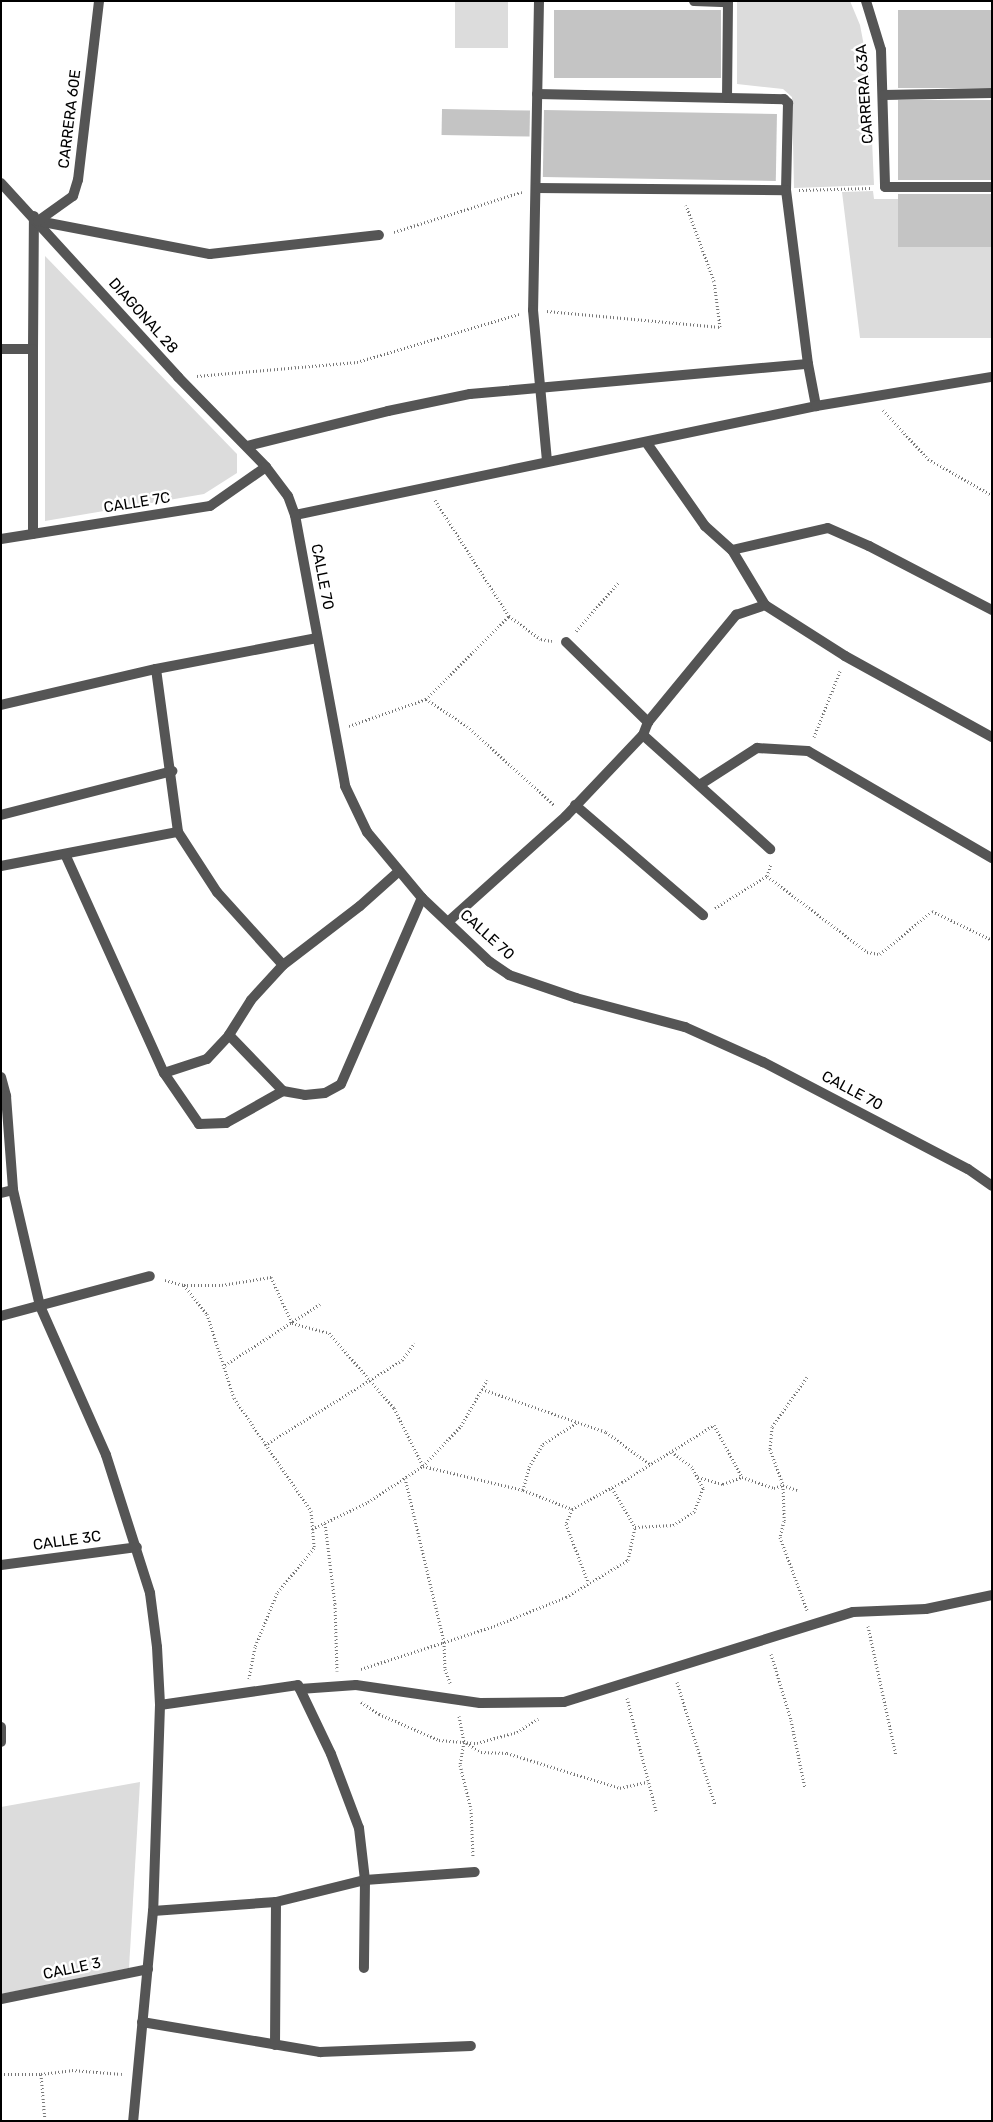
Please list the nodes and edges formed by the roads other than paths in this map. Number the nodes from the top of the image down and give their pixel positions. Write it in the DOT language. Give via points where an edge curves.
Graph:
graph roads {
  1 [pos="99,1"];
  2 [pos="539,1"];
  3 [pos="694,1"];
  4 [pos="866,1"];
  5 [pos="871,1"];
  6 [pos="728,2"];
  7 [pos="992,93"];
  8 [pos="537,94"];
  9 [pos="884,95"];
  10 [pos="727,98"];
  11 [pos="1,183"];
  12 [pos="992,187"];
  13 [pos="536,188"];
  14 [pos="786,190"];
  15 [pos="36,219"];
  16 [pos="379,236"];
  17 [pos="1,349"];
  18 [pos="33,349"];
  19 [pos="808,364"];
  20 [pos="992,377"];
  21 [pos="540,388"];
  22 [pos="816,406"];
  23 [pos="646,442"];
  24 [pos="247,446"];
  25 [pos="547,461"];
  26 [pos="266,467"];
  27 [pos="295,515"];
  28 [pos="33,534"];
  29 [pos="1,540"];
  30 [pos="732,550"];
  31 [pos="765,605"];
  32 [pos="992,610"];
  33 [pos="317,638"];
  34 [pos="566,642"];
  35 [pos="156,670"];
  36 [pos="1,705"];
  37 [pos="648,722"];
  38 [pos="643,735"];
  39 [pos="992,737"];
  40 [pos="172,771"];
  41 [pos="701,784"];
  42 [pos="575,806"];
  43 [pos="1,815"];
  44 [pos="178,832"];
  45 [pos="770,849"];
  46 [pos="65,854"];
  47 [pos="992,858"];
  48 [pos="1,866"];
  49 [pos="398,872"];
  50 [pos="422,898"];
  51 [pos="703,915"];
  52 [pos="448,921"];
  53 [pos="282,965"];
  54 [pos="229,1035"];
  55 [pos="164,1073"];
  56 [pos="1,1077"];
  57 [pos="283,1091"];
  58 [pos="992,1186"];
  59 [pos="13,1190"];
  60 [pos="1,1193"];
  61 [pos="150,1276"];
  62 [pos="40,1306"];
  63 [pos="1,1316"];
  64 [pos="137,1547"];
  65 [pos="1,1565"];
  66 [pos="992,1596"];
  67 [pos="300,1689"];
  68 [pos="160,1704"];
  69 [pos="1,1727"];
  70 [pos="1,1742"];
  71 [pos="475,1872"];
  72 [pos="365,1880"];
  73 [pos="276,1902"];
  74 [pos="153,1911"];
  75 [pos="364,1968"];
  76 [pos="148,1969"];
  77 [pos="1,2000"];
  78 [pos="142,2022"];
  79 [pos="275,2046"];
  80 [pos="471,2046"];
  81 [pos="133,2121"];
  1 -- 15 [label="street, CARRERA 60E" via="78,180 73,196"];
  2 -- 8 [label="street"];
  3 -- 6 [label="street"];
  4 -- 5 [label="street"];
  4 -- 9 [label="street, CARRERA 63A" via="880,50"];
  6 -- 10 [label="street"];
  7 -- 9 [label="street"];
  8 -- 10 [label="street"];
  8 -- 13 [label="street"];
  9 -- 12 [label="street, CARRERA 63A" via="885,187"];
  10 -- 14 [label="street" via="784,98 788,103"];
  11 -- 15 [label="street, DIAGONAL 28"];
  13 -- 14 [label="street"];
  13 -- 21 [label="street" via="533,310"];
  14 -- 19 [label="street"];
  15 -- 16 [label="street" via="210,254"];
  15 -- 18 [label="street"];
  15 -- 24 [label="street, DIAGONAL 28" via="178,377"];
  17 -- 18 [label="street"];
  18 -- 28 [label="street"];
  19 -- 21 [label="street"];
  19 -- 22 [label="street"];
  20 -- 22 [label="street"];
  21 -- 24 [label="street" via="461,396"];
  21 -- 25 [label="street"];
  22 -- 23 [label="street"];
  23 -- 25 [label="street"];
  23 -- 30 [label="street" via="705,526"];
  24 -- 26 [label="street, DIAGONAL 28"];
  25 -- 27 [label="street"];
  26 -- 27 [label="street, CALLE 70" via="288,496"];
  26 -- 28 [label="street, CALLE 7C" via="210,506"];
  27 -- 33 [label="street, CALLE 70"];
  28 -- 29 [label="street, CALLE 7C"];
  30 -- 31 [label="street"];
  30 -- 32 [label="street" via="828,528"];
  31 -- 37 [label="street" via="736,615"];
  31 -- 39 [label="street" via="845,656"];
  33 -- 35 [label="street"];
  33 -- 49 [label="street, CALLE 70" via="343,778 367,832"];
  34 -- 37 [label="street"];
  35 -- 36 [label="street"];
  35 -- 40 [label="street"];
  37 -- 38 [label="street"];
  38 -- 41 [label="street"];
  38 -- 42 [label="street"];
  40 -- 43 [label="street"];
  40 -- 44 [label="street"];
  41 -- 45 [label="street"];
  41 -- 47 [label="street" via="757,748 808,751"];
  42 -- 51 [label="street"];
  42 -- 52 [label="street"];
  44 -- 46 [label="street"];
  44 -- 53 [label="street" via="217,892"];
  46 -- 48 [label="street"];
  46 -- 55 [label="street"];
  49 -- 50 [label="street, CALLE 70"];
  49 -- 53 [label="street" via="360,906"];
  50 -- 52 [label="street, CALLE 70"];
  50 -- 57 [label="street" via="341,1084 325,1093"];
  52 -- 58 [label="street, CALLE 70" via="490,962 509,975 702,1035 789,1075 968,1169"];
  53 -- 54 [label="street" via="251,1000"];
  54 -- 55 [label="street" via="207,1060"];
  54 -- 57 [label="street"];
  55 -- 57 [label="street" via="199,1124 226,1123"];
  56 -- 59 [label="street" via="6,1096"];
  59 -- 60 [label="street"];
  59 -- 62 [label="street"];
  61 -- 62 [label="street"];
  62 -- 63 [label="street"];
  62 -- 64 [label="street" via="106,1454"];
  64 -- 65 [label="street, CALLE 3C"];
  64 -- 68 [label="street" via="150,1593 158,1647"];
  66 -- 67 [label="street" via="926,1609 865,1611 812,1623 564,1702 456,1700 356,1685"];
  67 -- 68 [label="street" via="298,1685 288,1686"];
  67 -- 72 [label="street" via="331,1754 359,1828"];
  68 -- 74 [label="street"];
  69 -- 70 [label="street"];
  71 -- 72 [label="street"];
  72 -- 73 [label="street"];
  72 -- 75 [label="street"];
  73 -- 74 [label="street"];
  73 -- 79 [label="street"];
  74 -- 76 [label="street"];
  76 -- 77 [label="street, CALLE 3"];
  76 -- 78 [label="street"];
  78 -- 79 [label="street"];
  78 -- 81 [label="street"];
  79 -- 80 [label="street" via="320,2052"];
}
